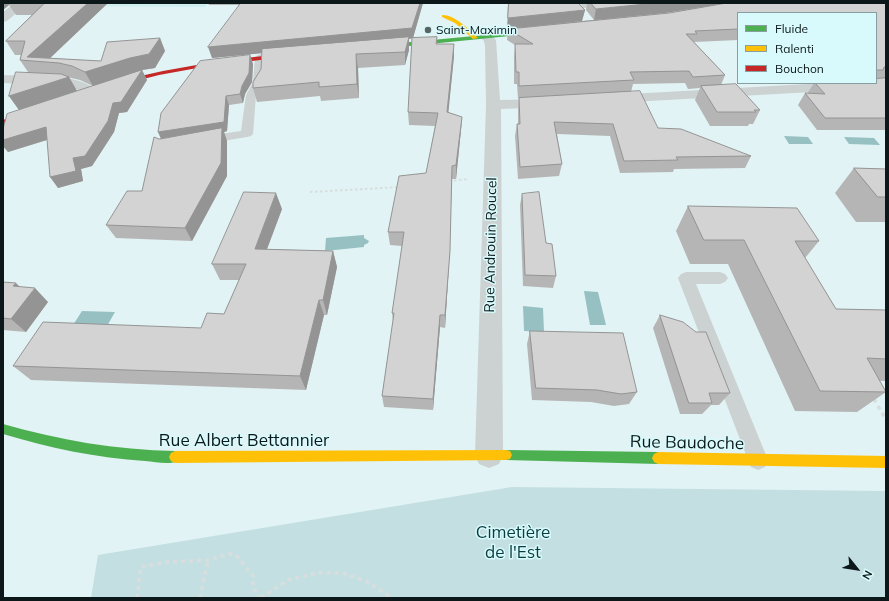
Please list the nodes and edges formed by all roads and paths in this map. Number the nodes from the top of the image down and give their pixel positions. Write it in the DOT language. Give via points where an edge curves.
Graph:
graph roads {
  1 [pos="22,3"];
  2 [pos="611,3"];
  3 [pos="574,5"];
  4 [pos="585,16"];
  5 [pos="3,18"];
  6 [pos="549,30"];
  7 [pos="446,34"];
  8 [pos="480,37"];
  9 [pos="369,48"];
  10 [pos="299,54"];
  11 [pos="260,57"];
  12 [pos="3,79"];
  13 [pos="886,84"];
  14 [pos="92,92"];
  15 [pos="598,100"];
  16 [pos="559,102"];
  17 [pos="493,104"];
  18 [pos="45,108"];
  19 [pos="3,122"];
  20 [pos="195,141"];
  21 [pos="492,180"];
  22 [pos="445,182"];
  23 [pos="405,186"];
  24 [pos="310,192"];
  25 [pos="720,278"];
  26 [pos="871,394"];
  27 [pos="886,420"];
  28 [pos="3,429"];
  29 [pos="488,455"];
  30 [pos="758,460"];
  31 [pos="886,462"];
  32 [pos="208,560"];
  33 [pos="137,598"];
  34 [pos="200,598"];
  35 [pos="261,598"];
  36 [pos="392,598"];
  1 -- 5 [label="street"];
  2 -- 3 [label="lane"];
  3 -- 4 [label="lane"];
  6 -- 8 [label="street"];
  7 -- 8 [label="street"];
  7 -- 8 [label="street" via="443,12"];
  7 -- 9 [label="street"];
  8 -- 17 [label="street, Rue Androuin Roucel" via="490,40"];
  10 -- 11 [label="street"];
  11 -- 14 [label="street" via="193,65 142,76"];
  11 -- 20 [label="lane" via="258,82 251,95 247,134"];
  12 -- 14 [label="street" via="72,82"];
  13 -- 15 [label="street"];
  16 -- 17 [label="street"];
  17 -- 21 [label="street, Rue Androuin Roucel"];
  18 -- 19 [label="street"];
  21 -- 22 [label="path"];
  21 -- 29 [label="street, Rue Androuin Roucel"];
  23 -- 24 [label="path"];
  25 -- 30 [label="lane" via="686,278"];
  26 -- 27 [label="path"];
  28 -- 29 [label="street, Rue Albert Bettannier" via="39,440 142,457"];
  29 -- 30 [label="street, Rue Baudoche"];
  30 -- 31 [label="street, Rue Baudoche"];
  32 -- 33 [label="path" via="166,562 140,567"];
  32 -- 34 [label="path"];
  32 -- 35 [label="path" via="230,554 236,555 253,576 253,588"];
  35 -- 36 [label="path" via="288,580 317,573 342,573 366,582"];
}
